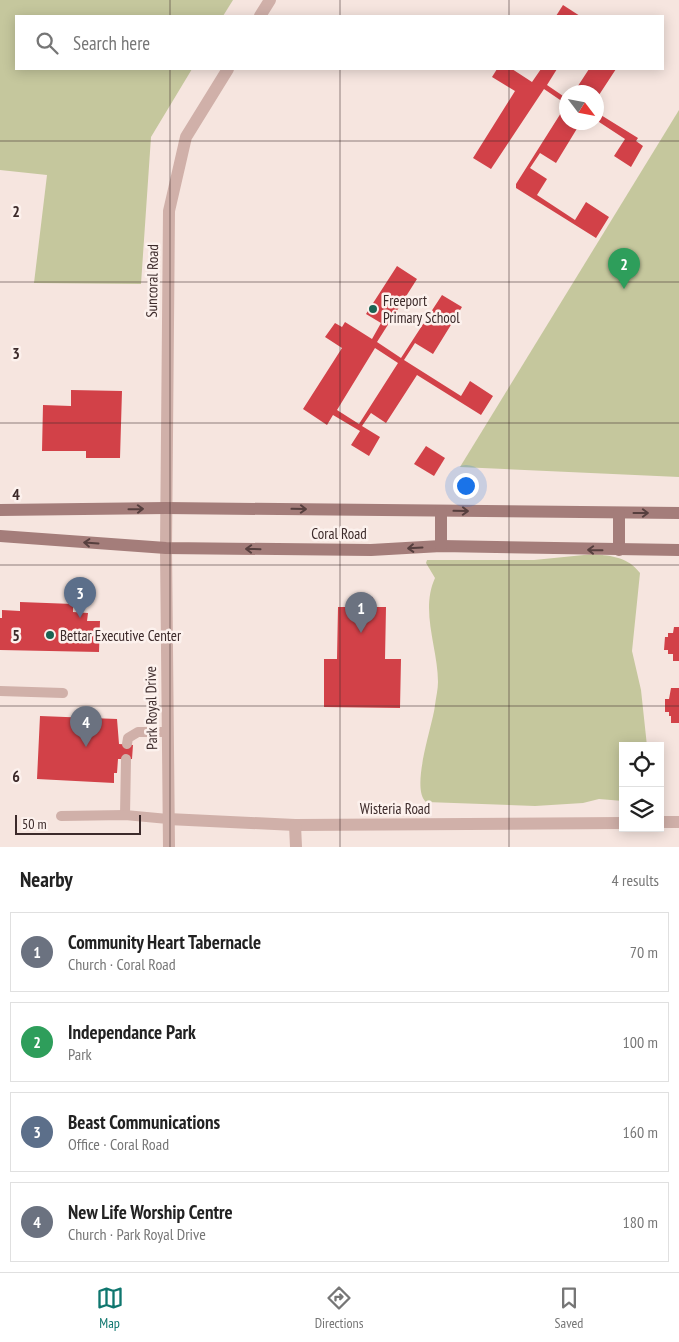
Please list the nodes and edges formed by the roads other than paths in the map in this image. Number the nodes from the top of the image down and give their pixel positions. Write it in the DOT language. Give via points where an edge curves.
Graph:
graph roads {
  1 [pos="270,0"];
  2 [pos="261,15"];
  3 [pos="227,70"];
  4 [pos="166,508"];
  5 [pos="0,510"];
  6 [pos="441,511"];
  7 [pos="618,513"];
  8 [pos="679,513"];
  9 [pos="0,536"];
  10 [pos="440,546"];
  11 [pos="166,548"];
  12 [pos="619,550"];
  13 [pos="679,550"];
  14 [pos="0,691"];
  15 [pos="63,693"];
  16 [pos="168,732"];
  17 [pos="127,744"];
  18 [pos="126,759"];
  19 [pos="125,815"];
  20 [pos="61,816"];
  21 [pos="168,819"];
  22 [pos="619,822"];
  23 [pos="664,822"];
  24 [pos="679,822"];
  25 [pos="295,825"];
  26 [pos="169,847"];
  27 [pos="296,847"];
  1 -- 2 [label="street"];
  3 -- 4 [label="street, Suncoral Road" via="186,137 169,211"];
  5 -- 4 [label="main road, Coral Road, one-way"];
  4 -- 6 [label="main road, Coral Road, one-way"];
  4 -- 11 [label="street, Park Royal Drive"];
  6 -- 7 [label="main road, Coral Road, one-way"];
  6 -- 10 [label="main road"];
  7 -- 8 [label="main road, Coral Road, one-way"];
  7 -- 12 [label="main road"];
  11 -- 9 [label="main road, Coral Road, one-way"];
  10 -- 11 [label="main road, Coral Road, one-way" via="371,550"];
  12 -- 10 [label="main road, Coral Road, one-way"];
  11 -- 16 [label="street, Park Royal Drive"];
  12 -- 13 [label="main road, Coral Road"];
  14 -- 15 [label="lane"];
  16 -- 17 [label="lane" via="138,732 128,738"];
  16 -- 21 [label="street, Park Royal Drive"];
  18 -- 19 [label="lane"];
  19 -- 20 [label="lane"];
  19 -- 21 [label="lane"];
  21 -- 25 [label="street, Wisteria Road"];
  21 -- 26 [label="street, Park Royal Drive"];
  22 -- 25 [label="street, Wisteria Road"];
  23 -- 24 [label="street"];
  25 -- 27 [label="street"];
}
